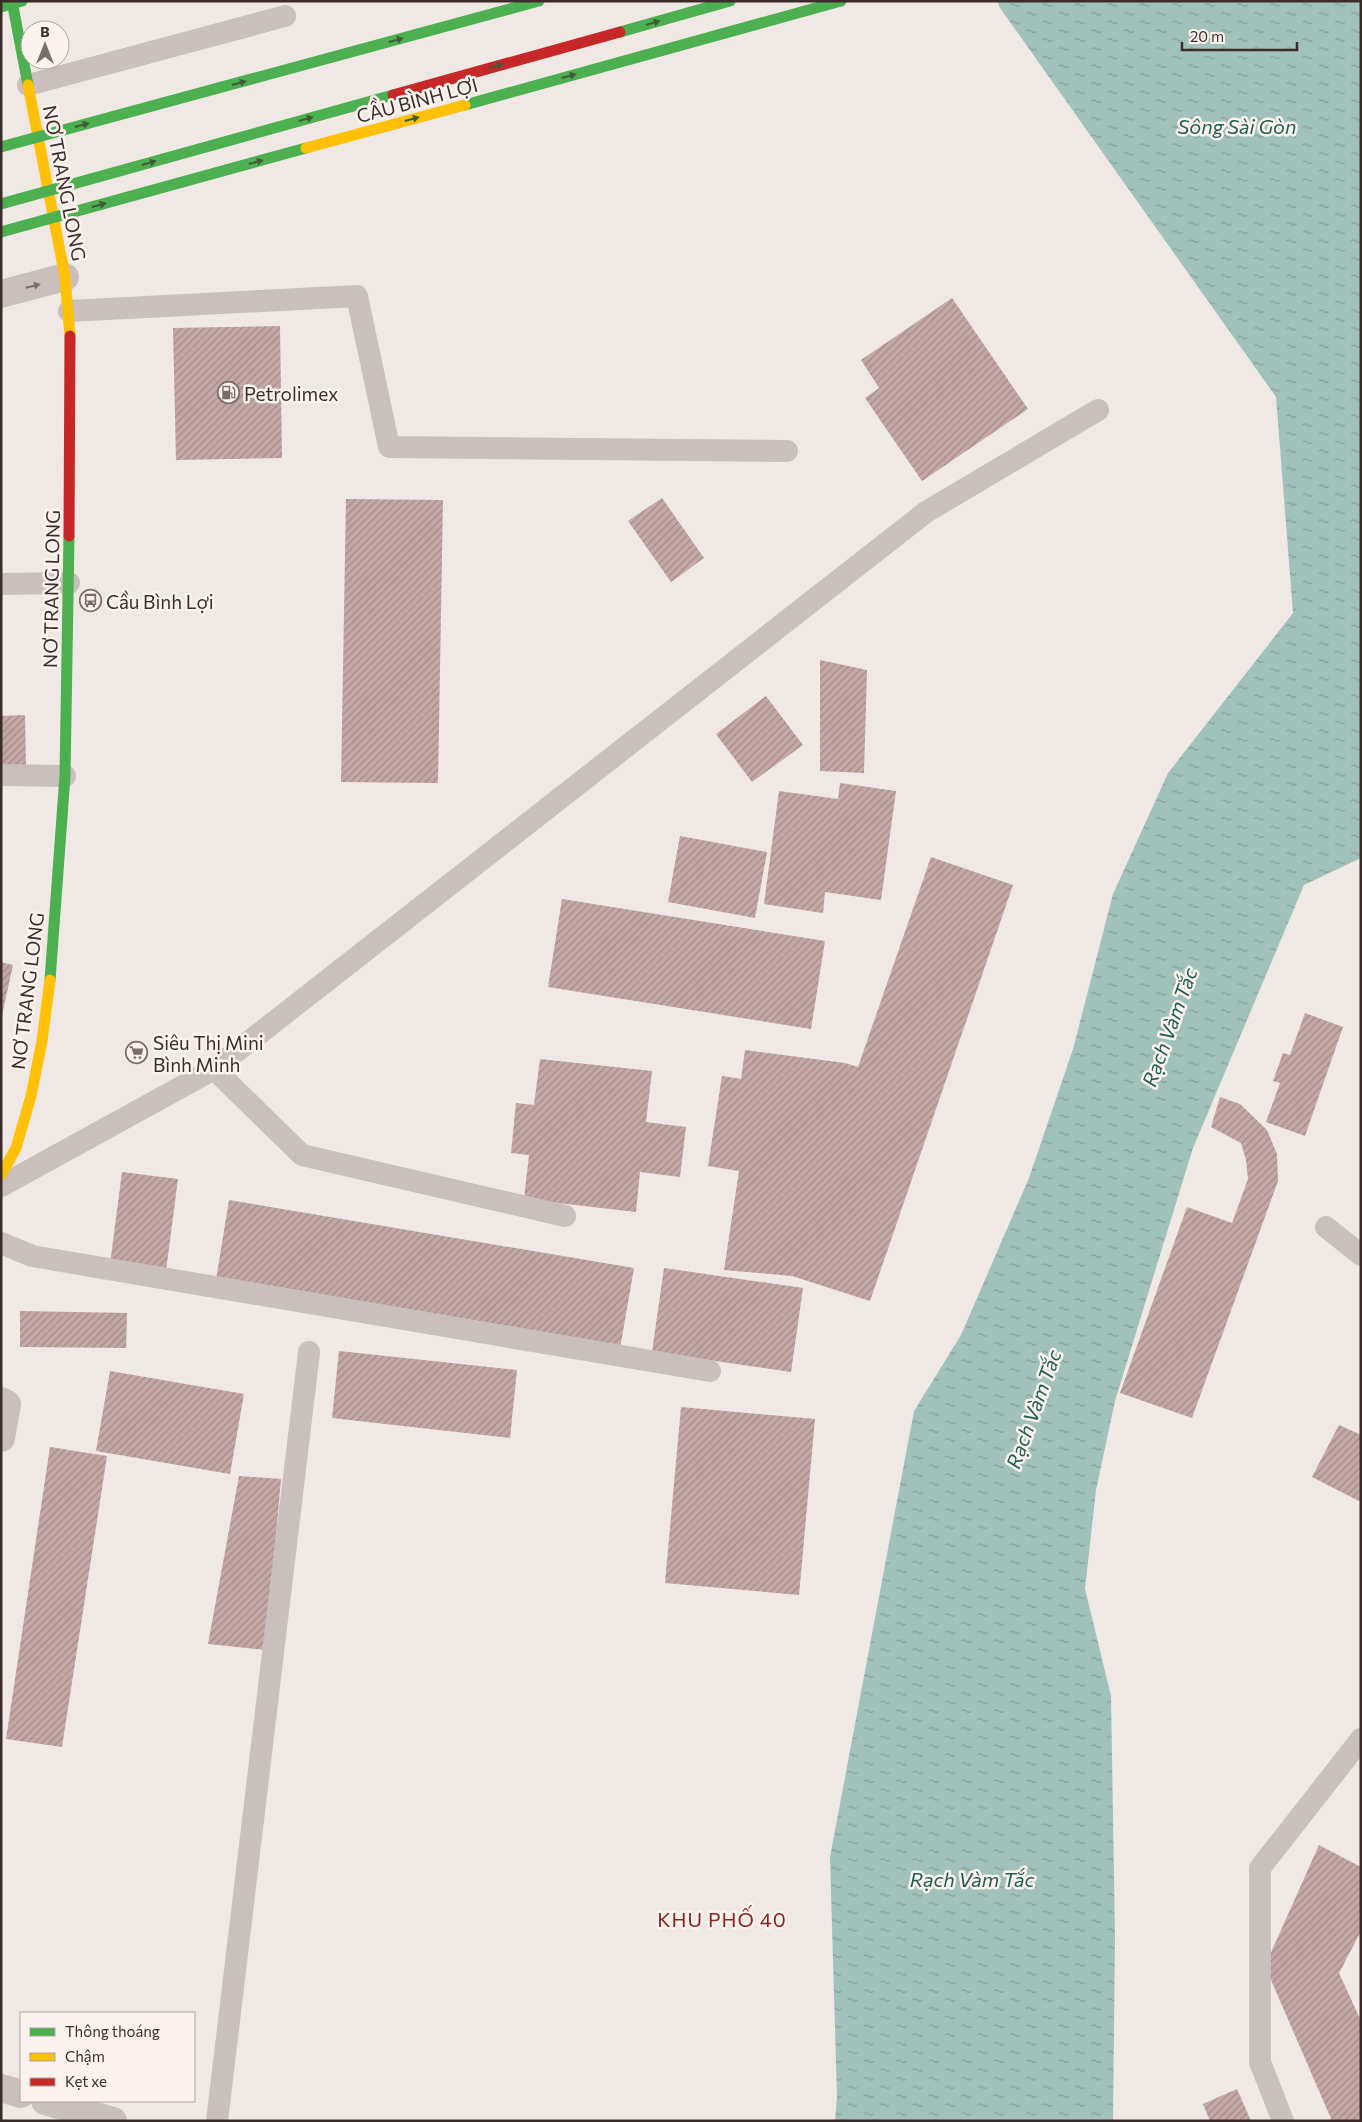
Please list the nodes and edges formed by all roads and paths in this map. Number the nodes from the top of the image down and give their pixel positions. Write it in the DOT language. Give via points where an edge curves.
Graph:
graph roads {
  1 [pos="12,1"];
  2 [pos="22,1"];
  3 [pos="539,1"];
  4 [pos="730,1"];
  5 [pos="841,1"];
  6 [pos="1,7"];
  7 [pos="285,16"];
  8 [pos="28,85"];
  9 [pos="1,147"];
  10 [pos="1,204"];
  11 [pos="1,232"];
  12 [pos="65,277"];
  13 [pos="1,294"];
  14 [pos="69,310"];
  15 [pos="1098,410"];
  16 [pos="788,450"];
  17 [pos="69,583"];
  18 [pos="1,584"];
  19 [pos="1,775"];
  20 [pos="65,776"];
  21 [pos="214,1069"];
  22 [pos="1,1175"];
  23 [pos="1,1186"];
  24 [pos="565,1216"];
  25 [pos="1326,1227"];
  26 [pos="1,1243"];
  27 [pos="1361,1255"];
  28 [pos="309,1352"];
  29 [pos="710,1371"];
  30 [pos="1,1401"];
  31 [pos="1,1438"];
  32 [pos="1361,1739"];
  33 [pos="1,2088"];
  34 [pos="20,2094"];
  35 [pos="48,2102"];
  36 [pos="113,2121"];
  37 [pos="217,2121"];
  38 [pos="1283,2121"];
  1 -- 8 [label="main road, NƠ TRANG LONG"];
  2 -- 6 [label="main road, bridge"];
  9 -- 3 [label="main road, one-way, bridge"];
  10 -- 4 [label="main road, CẦU BÌNH LỢI, one-way, bridge"];
  11 -- 5 [label="main road, CẦU BÌNH LỢI, one-way, bridge"];
  7 -- 8 [label="lane"];
  8 -- 12 [label="main road, NƠ TRANG LONG"];
  13 -- 12 [label="street, one-way"];
  12 -- 14 [label="main road, NƠ TRANG LONG"];
  14 -- 16 [label="lane" via="357,296 389,447"];
  14 -- 17 [label="main road, NƠ TRANG LONG"];
  15 -- 21 [label="lane" via="926,512"];
  17 -- 18 [label="lane"];
  17 -- 20 [label="main road, NƠ TRANG LONG"];
  19 -- 20 [label="lane"];
  20 -- 22 [label="main road, NƠ TRANG LONG" via="50,980 42,1041 16,1148"];
  21 -- 23 [label="lane"];
  21 -- 24 [label="lane" via="302,1155"];
  25 -- 27 [label="lane"];
  26 -- 29 [label="lane" via="32,1256"];
  28 -- 37 [label="lane"];
  30 -- 31 [label="street" via="7,1404"];
  32 -- 38 [label="lane" via="1260,1868 1260,2062"];
  33 -- 34 [label="street"];
  35 -- 36 [label="street"];
}
